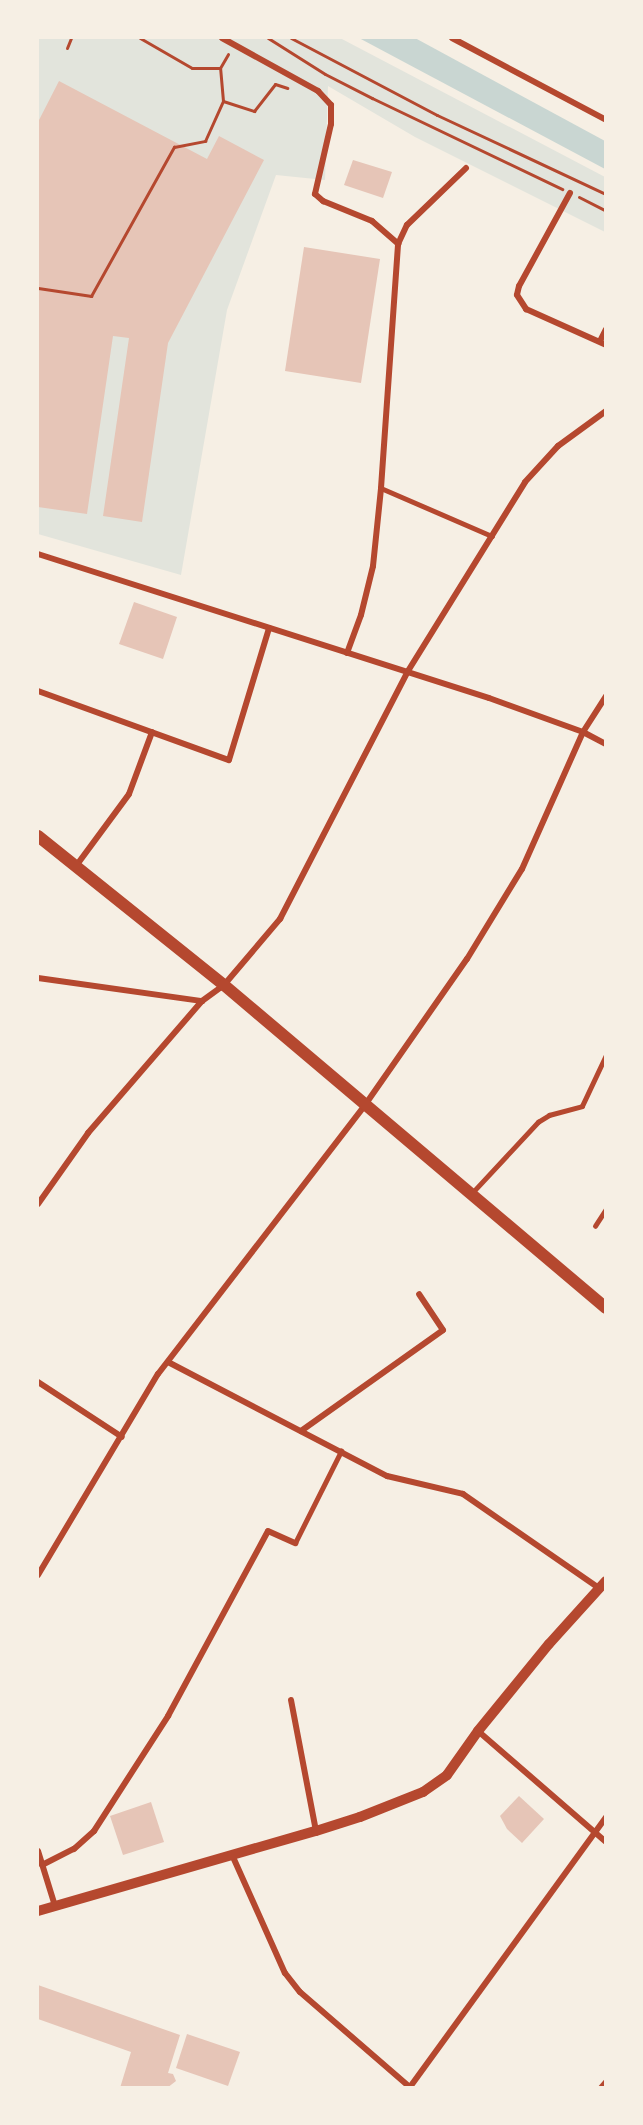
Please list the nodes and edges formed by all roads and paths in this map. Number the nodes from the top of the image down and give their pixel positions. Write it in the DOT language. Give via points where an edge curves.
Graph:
graph roads {
  1 [pos="71,38"];
  2 [pos="140,38"];
  3 [pos="222,38"];
  4 [pos="268,38"];
  5 [pos="291,38"];
  6 [pos="452,38"];
  7 [pos="67,48"];
  8 [pos="224,59"];
  9 [pos="220,68"];
  10 [pos="325,74"];
  11 [pos="312,88"];
  12 [pos="223,102"];
  13 [pos="606,120"];
  14 [pos="466,168"];
  15 [pos="570,193"];
  16 [pos="606,194"];
  17 [pos="606,211"];
  18 [pos="398,244"];
  19 [pos="38,288"];
  20 [pos="606,329"];
  21 [pos="603,343"];
  22 [pos="606,411"];
  23 [pos="381,488"];
  24 [pos="492,536"];
  25 [pos="38,554"];
  26 [pos="269,628"];
  27 [pos="347,652"];
  28 [pos="408,671"];
  29 [pos="38,691"];
  30 [pos="606,696"];
  31 [pos="152,732"];
  32 [pos="583,732"];
  33 [pos="606,744"];
  34 [pos="38,836"];
  35 [pos="75,866"];
  36 [pos="38,978"];
  37 [pos="224,985"];
  38 [pos="202,1001"];
  39 [pos="606,1055"];
  40 [pos="365,1105"];
  41 [pos="470,1195"];
  42 [pos="38,1203"];
  43 [pos="606,1209"];
  44 [pos="596,1226"];
  45 [pos="419,1294"];
  46 [pos="606,1308"];
  47 [pos="168,1362"];
  48 [pos="38,1382"];
  49 [pos="301,1431"];
  50 [pos="122,1437"];
  51 [pos="341,1451"];
  52 [pos="295,1543"];
  53 [pos="38,1575"];
  54 [pos="603,1585"];
  55 [pos="291,1700"];
  56 [pos="478,1731"];
  57 [pos="606,1817"];
  58 [pos="316,1831"];
  59 [pos="594,1832"];
  60 [pos="606,1842"];
  61 [pos="38,1851"];
  62 [pos="233,1857"];
  63 [pos="42,1865"];
  64 [pos="55,1906"];
  65 [pos="38,1911"];
  66 [pos="606,2082"];
  67 [pos="410,2087"];
  68 [pos="601,2088"];
  1 -- 7 [label="path"];
  2 -- 9 [label="path" via="192,68"];
  3 -- 11 [label="street"];
  4 -- 10 [label="path"];
  5 -- 16 [label="path" via="437,115"];
  6 -- 13 [label="street"];
  8 -- 9 [label="path"];
  9 -- 12 [label="path"];
  10 -- 11 [label="path"];
  10 -- 15 [label="path"];
  11 -- 12 [label="path" via="301,93 275,84 255,111"];
  11 -- 18 [label="street" via="331,105 315,194 323,201 372,220"];
  12 -- 19 [label="path" via="205,141 174,147 91,296"];
  14 -- 18 [label="street" via="407,225"];
  15 -- 17 [label="path"];
  15 -- 21 [label="street" via="519,286 518,295 526,309"];
  18 -- 23 [label="street"];
  20 -- 21 [label="street"];
  22 -- 24 [label="street" via="558,446 532,475"];
  23 -- 24 [label="lane"];
  23 -- 27 [label="street" via="368,591"];
  24 -- 28 [label="street"];
  25 -- 26 [label="street"];
  26 -- 27 [label="street"];
  26 -- 31 [label="street" via="229,760"];
  27 -- 28 [label="street"];
  28 -- 32 [label="street"];
  28 -- 37 [label="street" via="280,920"];
  29 -- 31 [label="street"];
  30 -- 32 [label="street"];
  31 -- 35 [label="street" via="129,794"];
  32 -- 33 [label="street"];
  32 -- 40 [label="street" via="522,868 467,959"];
  34 -- 35 [label="main road"];
  35 -- 37 [label="main road"];
  36 -- 38 [label="street"];
  37 -- 38 [label="street"];
  37 -- 40 [label="main road"];
  38 -- 42 [label="street" via="88,1133"];
  39 -- 41 [label="lane" via="582,1106 538,1122"];
  40 -- 41 [label="main road"];
  40 -- 47 [label="street"];
  41 -- 46 [label="main road"];
  43 -- 44 [label="lane"];
  45 -- 49 [label="street" via="443,1330"];
  47 -- 49 [label="street"];
  47 -- 50 [label="street"];
  48 -- 50 [label="street"];
  49 -- 51 [label="street"];
  50 -- 53 [label="street"];
  51 -- 52 [label="lane"];
  51 -- 54 [label="street" via="387,1476 463,1494"];
  52 -- 63 [label="street" via="268,1531 168,1716 94,1831 74,1849"];
  54 -- 56 [label="street"];
  55 -- 58 [label="street"];
  56 -- 58 [label="street" via="447,1775 423,1792"];
  56 -- 59 [label="street"];
  57 -- 59 [label="street"];
  58 -- 62 [label="street"];
  59 -- 60 [label="street"];
  59 -- 67 [label="street"];
  61 -- 63 [label="street"];
  62 -- 64 [label="street"];
  62 -- 67 [label="street" via="285,1973 300,1992"];
  63 -- 64 [label="street"];
  64 -- 65 [label="street"];
  66 -- 68 [label="street"];
}
